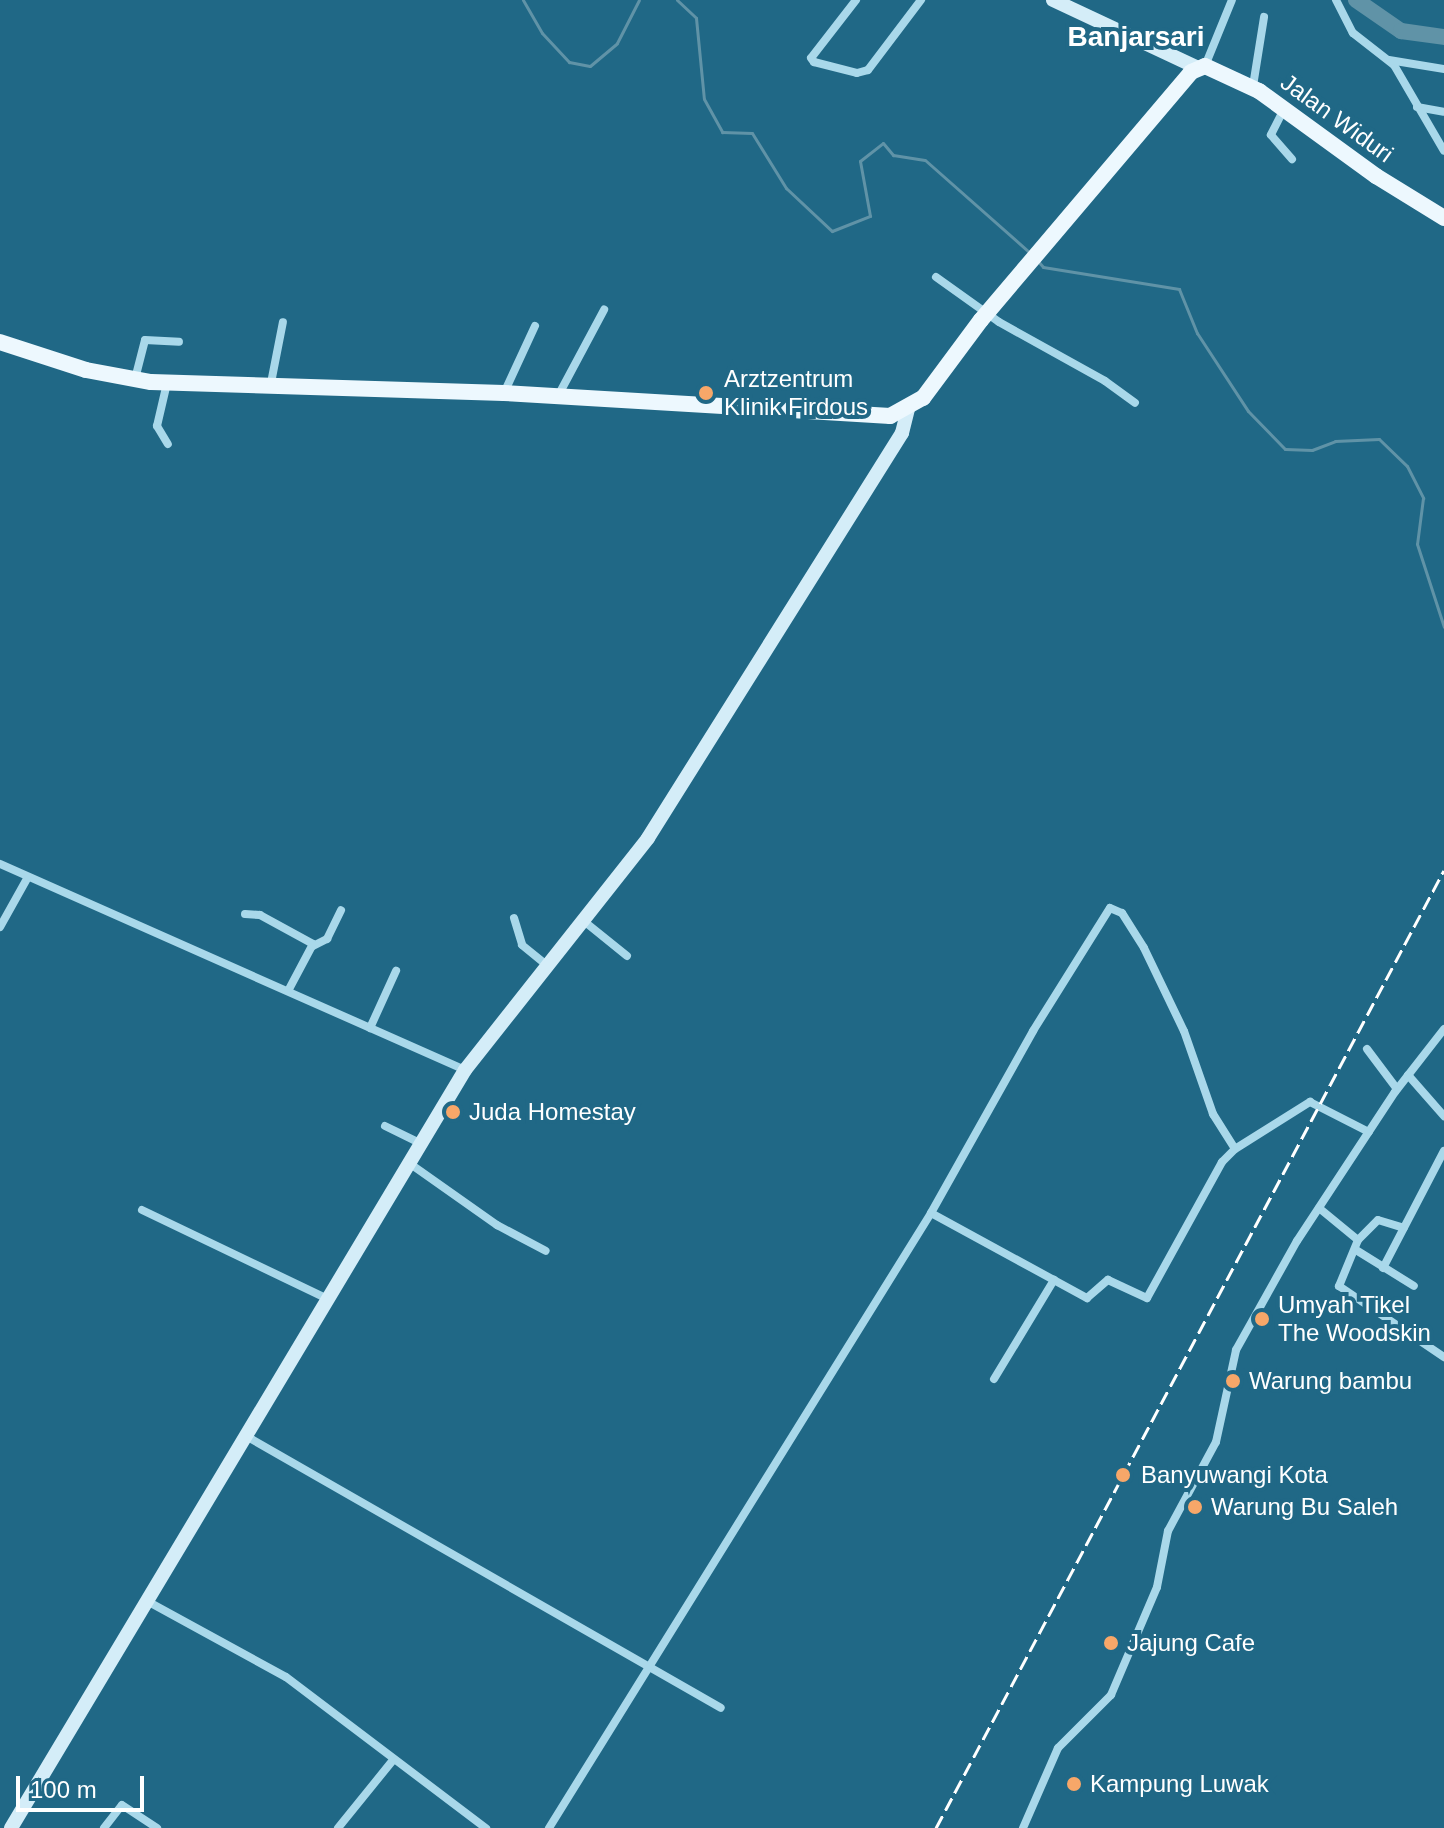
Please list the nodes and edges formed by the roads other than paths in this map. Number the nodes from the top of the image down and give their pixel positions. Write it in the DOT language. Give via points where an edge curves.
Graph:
graph roads {
  1 [pos="856,0"];
  2 [pos="921,0"];
  3 [pos="1053,0"];
  4 [pos="1232,0"];
  5 [pos="1336,0"];
  6 [pos="1264,17"];
  7 [pos="1388,59"];
  8 [pos="1202,67"];
  9 [pos="1444,69"];
  10 [pos="1249,84"];
  11 [pos="1417,107"];
  12 [pos="1444,112"];
  13 [pos="1280,115"];
  14 [pos="1444,151"];
  15 [pos="1292,159"];
  16 [pos="1444,218"];
  17 [pos="936,277"];
  18 [pos="604,310"];
  19 [pos="987,313"];
  20 [pos="283,322"];
  21 [pos="535,326"];
  22 [pos="0,342"];
  23 [pos="179,342"];
  24 [pos="135,380"];
  25 [pos="167,383"];
  26 [pos="270,389"];
  27 [pos="504,393"];
  28 [pos="558,397"];
  29 [pos="1135,403"];
  30 [pos="908,409"];
  31 [pos="168,444"];
  32 [pos="0,864"];
  33 [pos="28,877"];
  34 [pos="341,910"];
  35 [pos="245,914"];
  36 [pos="514,918"];
  37 [pos="585,922"];
  38 [pos="0,927"];
  39 [pos="313,946"];
  40 [pos="627,956"];
  41 [pos="549,967"];
  42 [pos="396,971"];
  43 [pos="288,991"];
  44 [pos="370,1028"];
  45 [pos="1444,1029"];
  46 [pos="1367,1049"];
  47 [pos="465,1070"];
  48 [pos="1408,1075"];
  49 [pos="1397,1089"];
  50 [pos="1442,1110"];
  51 [pos="385,1126"];
  52 [pos="1369,1132"];
  53 [pos="420,1143"];
  54 [pos="1235,1149"];
  55 [pos="1444,1151"];
  56 [pos="408,1163"];
  57 [pos="1319,1208"];
  58 [pos="142,1210"];
  59 [pos="931,1213"];
  60 [pos="1404,1228"];
  61 [pos="1358,1240"];
  62 [pos="1356,1250"];
  63 [pos="546,1251"];
  64 [pos="1383,1268"];
  65 [pos="1054,1280"];
  66 [pos="1414,1286"];
  67 [pos="326,1298"];
  68 [pos="1444,1357"];
  69 [pos="994,1379"];
  70 [pos="246,1436"];
  71 [pos="147,1601"];
  72 [pos="646,1668"];
  73 [pos="721,1708"];
  74 [pos="393,1760"];
  75 [pos="11,1828"];
  76 [pos="104,1828"];
  77 [pos="157,1828"];
  78 [pos="338,1828"];
  79 [pos="486,1828"];
  80 [pos="549,1828"];
  81 [pos="1023,1828"];
  1 -- 2 [label="street" via="811,58 814,62 857,73 868,70"];
  3 -- 8 [label="street"];
  4 -- 8 [label="street"];
  5 -- 7 [label="street" via="1347,26"];
  6 -- 10 [label="street"];
  7 -- 9 [label="street"];
  7 -- 11 [label="street"];
  8 -- 10 [label="main road, Jalan Widuri"];
  8 -- 19 [label="main road"];
  10 -- 13 [label="main road, Jalan Widuri"];
  11 -- 12 [label="street"];
  11 -- 14 [label="street"];
  13 -- 15 [label="street" via="1273,141"];
  13 -- 16 [label="main road, Jalan Widuri"];
  17 -- 19 [label="street"];
  18 -- 28 [label="street"];
  19 -- 29 [label="street" via="1130,395"];
  19 -- 30 [label="main road"];
  20 -- 26 [label="street"];
  21 -- 27 [label="street"];
  22 -- 24 [label="main road"];
  23 -- 24 [label="street" via="145,340"];
  24 -- 25 [label="main road"];
  25 -- 26 [label="main road"];
  25 -- 31 [label="street" via="157,426"];
  26 -- 27 [label="main road"];
  27 -- 28 [label="main road"];
  28 -- 30 [label="main road" via="865,416"];
  30 -- 37 [label="street" via="902,433 693,769"];
  32 -- 33 [label="street"];
  33 -- 38 [label="street"];
  33 -- 43 [label="street"];
  34 -- 39 [label="street" via="327,939"];
  35 -- 39 [label="street" via="260,915"];
  36 -- 41 [label="street" via="522,945"];
  37 -- 40 [label="street"];
  37 -- 41 [label="street"];
  39 -- 43 [label="street"];
  41 -- 47 [label="street"];
  42 -- 44 [label="street"];
  43 -- 44 [label="street"];
  44 -- 47 [label="street"];
  45 -- 48 [label="street"];
  46 -- 49 [label="street"];
  47 -- 53 [label="street"];
  48 -- 49 [label="street"];
  48 -- 50 [label="street"];
  49 -- 52 [label="street"];
  51 -- 53 [label="street"];
  52 -- 54 [label="street" via="1310,1102"];
  52 -- 57 [label="street"];
  53 -- 56 [label="street"];
  54 -- 59 [label="street" via="1213,1114 1184,1031 1144,948 1122,913 1110,908 1033,1031"];
  54 -- 65 [label="street" via="1222,1162 1149,1297 1106,1280 1087,1298"];
  55 -- 60 [label="street"];
  56 -- 63 [label="street" via="497,1225"];
  56 -- 67 [label="street"];
  57 -- 61 [label="street"];
  57 -- 81 [label="street" via="1236,1350 1216,1442 1168,1531 1157,1587 1111,1695 1058,1748"];
  58 -- 67 [label="street"];
  59 -- 65 [label="street"];
  59 -- 72 [label="street"];
  60 -- 61 [label="street" via="1378,1220"];
  60 -- 64 [label="street"];
  61 -- 62 [label="street"];
  62 -- 64 [label="street"];
  62 -- 68 [label="street" via="1339,1286"];
  64 -- 66 [label="street"];
  65 -- 69 [label="street"];
  67 -- 70 [label="street"];
  70 -- 71 [label="street"];
  70 -- 72 [label="street"];
  71 -- 74 [label="street" via="286,1677"];
  71 -- 75 [label="street"];
  72 -- 73 [label="street"];
  72 -- 80 [label="street"];
  74 -- 78 [label="street"];
  74 -- 79 [label="street"];
  76 -- 77 [label="street" via="122,1805"];
}
